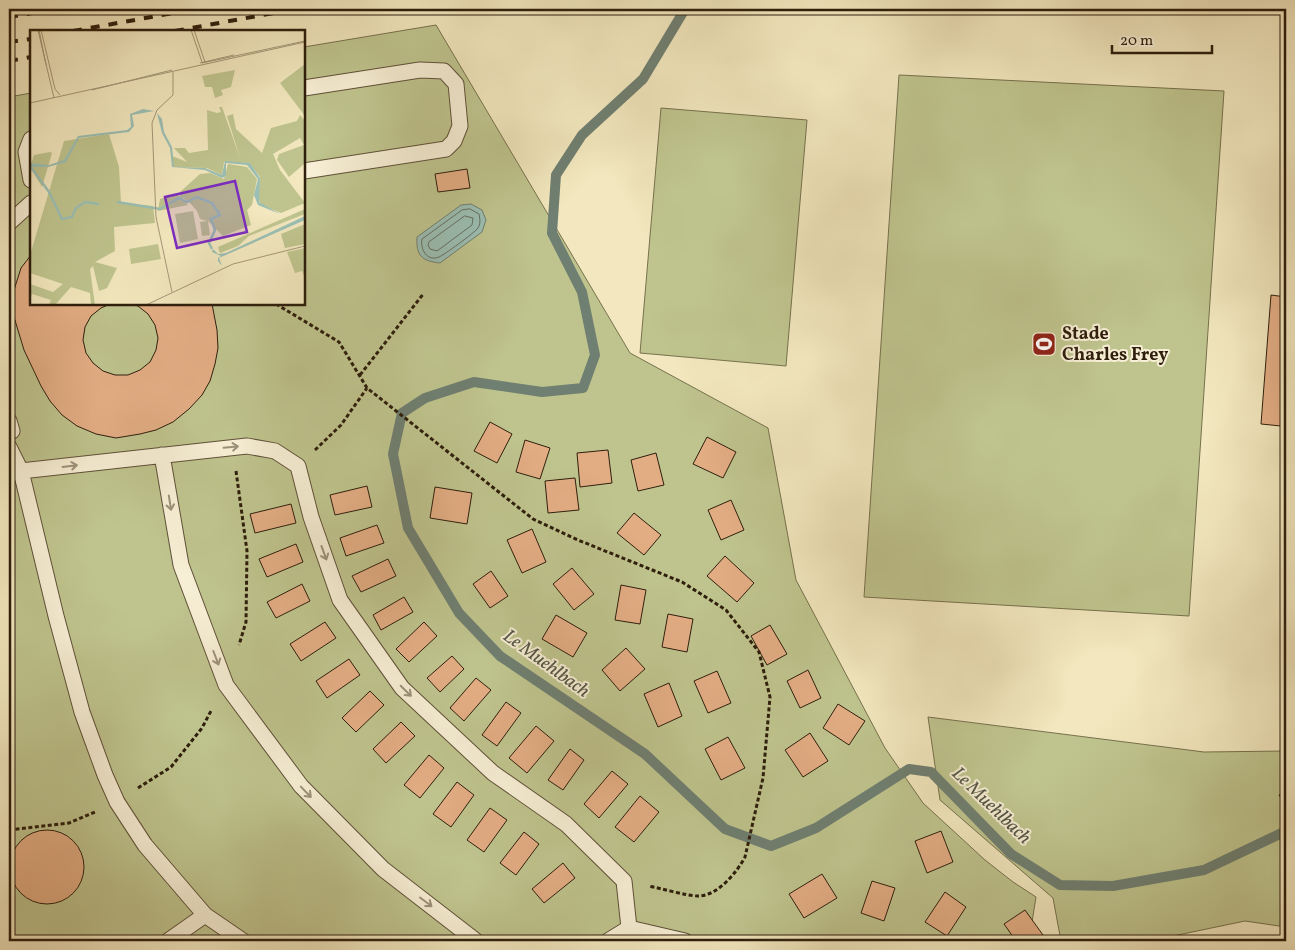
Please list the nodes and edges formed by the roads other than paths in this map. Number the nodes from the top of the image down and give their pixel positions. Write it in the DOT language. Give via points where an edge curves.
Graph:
graph roads {
  1 [pos="305,88"];
  2 [pos="30,142"];
  3 [pos="305,171"];
  4 [pos="30,174"];
  5 [pos="30,205"];
  6 [pos="9,223"];
  7 [pos="9,421"];
  8 [pos="9,432"];
  9 [pos="9,447"];
  10 [pos="162,455"];
  11 [pos="15,473"];
  12 [pos="205,915"];
  13 [pos="629,928"];
  14 [pos="168,941"];
  15 [pos="242,941"];
  16 [pos="476,941"];
  17 [pos="608,941"];
  18 [pos="685,941"];
  1 -- 3 [label="lane" via="420,70 444,71 456,84 460,126 454,141 446,149"];
  2 -- 4 [label="lane" via="26,152"];
  5 -- 6 [label="lane"];
  7 -- 8 [label="lane" via="12,431"];
  9 -- 11 [label="lane"];
  11 -- 10 [label="lane, one-way"];
  10 -- 13 [label="lane, one-way" via="248,446 275,452 298,466 311,517 340,600 402,688 493,773 566,824 624,881"];
  10 -- 16 [label="lane, one-way" via="181,565 226,685 301,786 383,869"];
  11 -- 12 [label="lane" via="82,712 105,775 117,802 145,846"];
  12 -- 14 [label="lane"];
  12 -- 15 [label="lane"];
  13 -- 17 [label="lane"];
  13 -- 18 [label="lane"];
}
